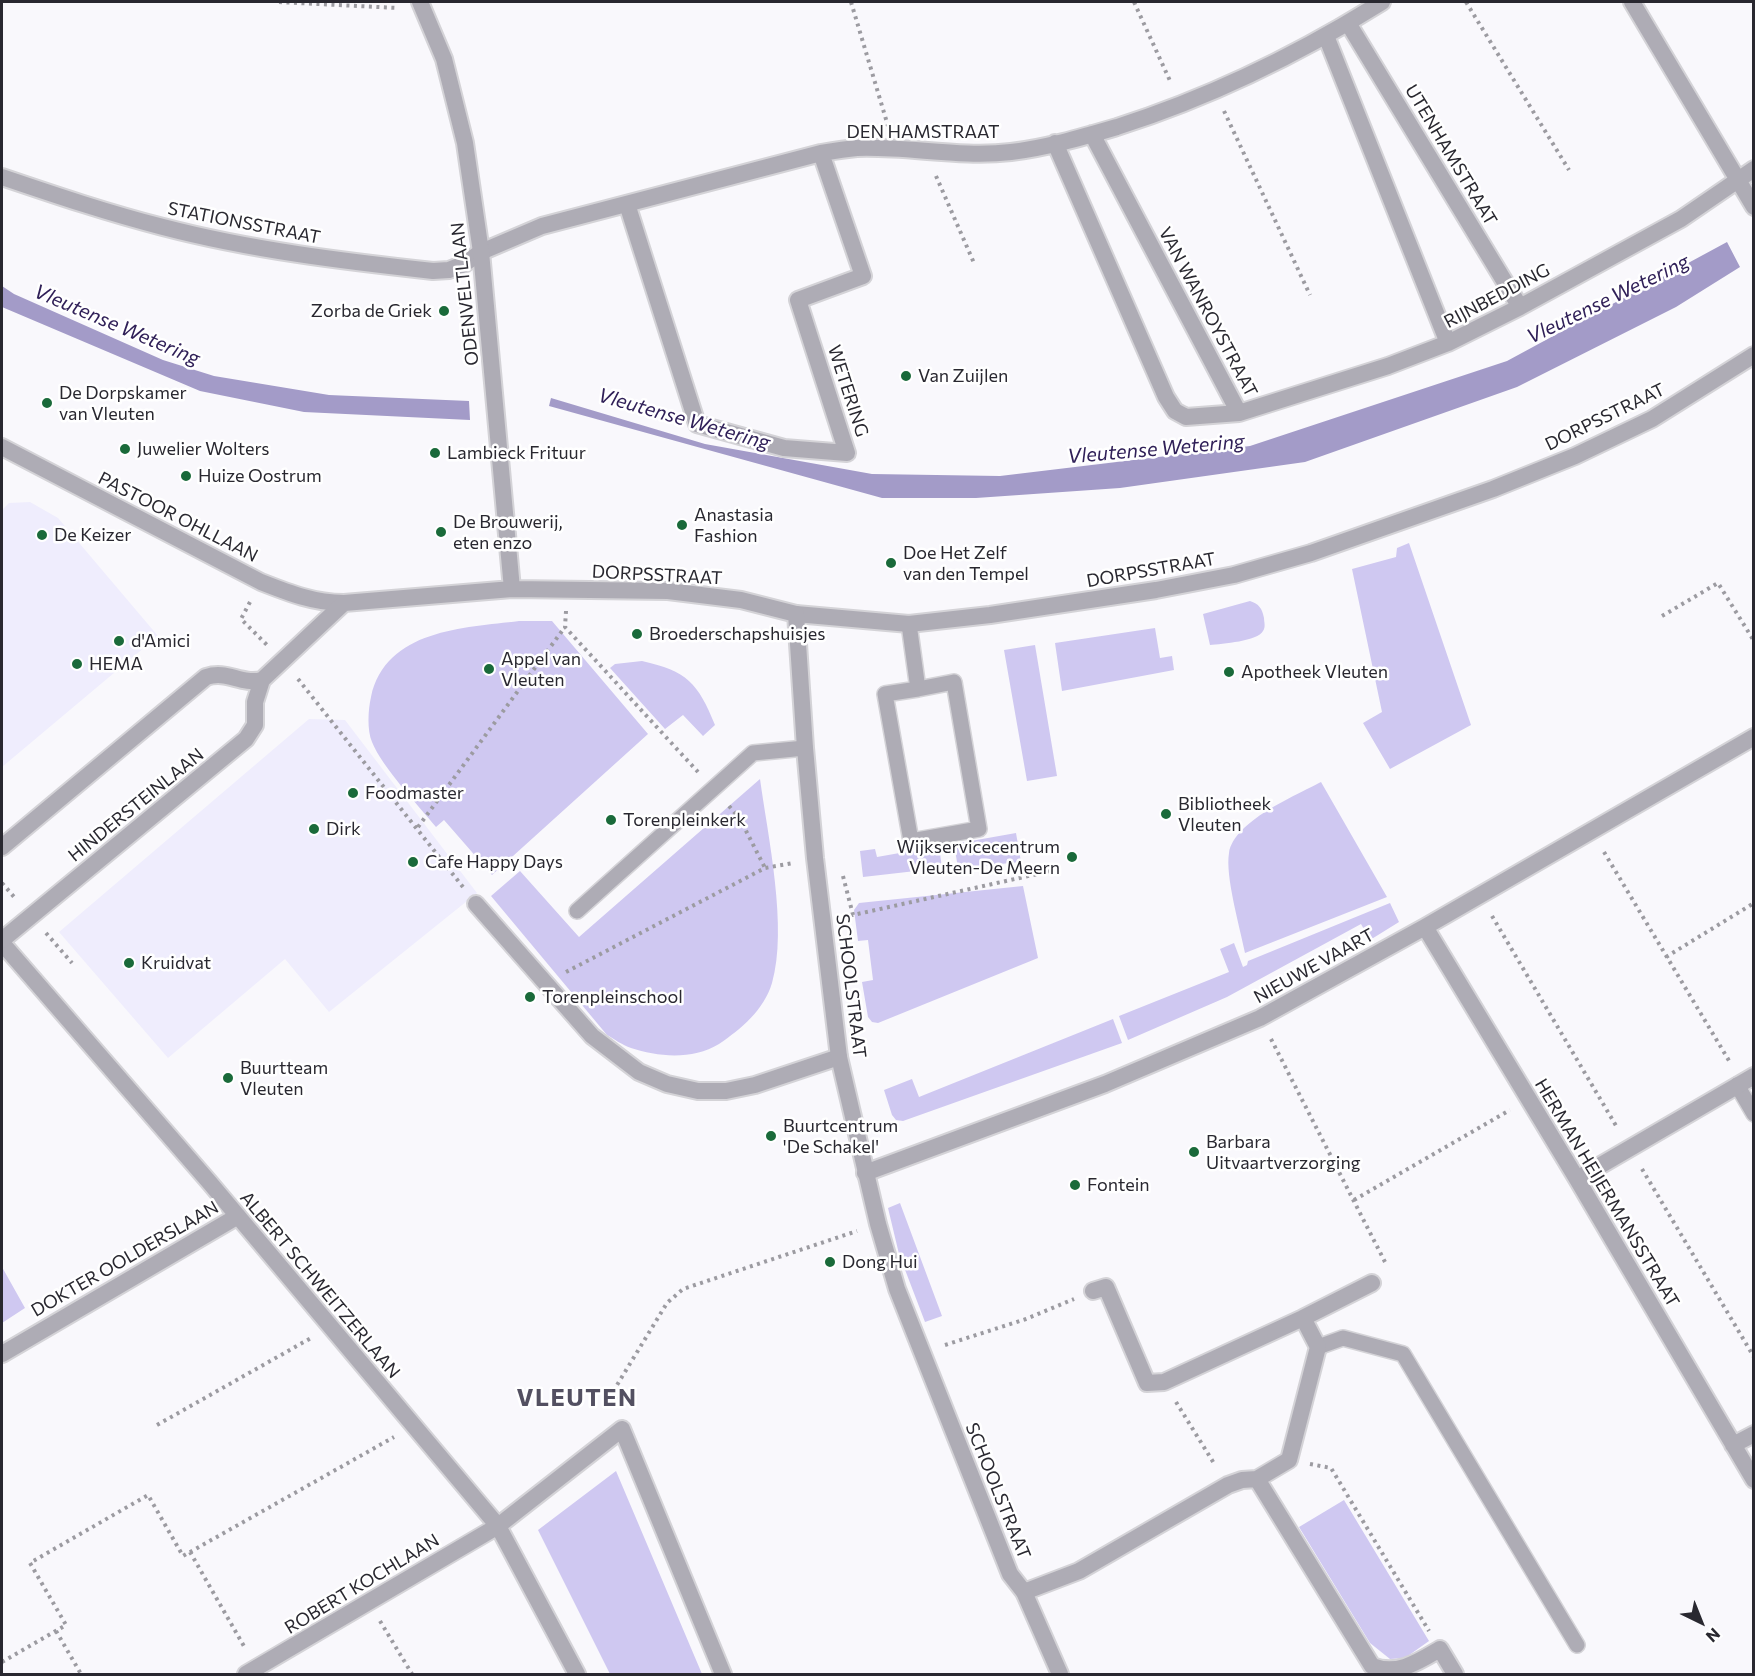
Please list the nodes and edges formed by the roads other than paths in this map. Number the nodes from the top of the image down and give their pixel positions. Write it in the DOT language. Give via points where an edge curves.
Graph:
graph roads {
  1 [pos="1383,2"];
  2 [pos="1632,2"];
  3 [pos="421,6"];
  4 [pos="1348,23"];
  5 [pos="1326,36"];
  6 [pos="1092,134"];
  7 [pos="1055,144"];
  8 [pos="821,153"];
  9 [pos="1754,169"];
  10 [pos="2,177"];
  11 [pos="1738,181"];
  12 [pos="627,204"];
  13 [pos="1754,207"];
  14 [pos="481,252"];
  15 [pos="1520,307"];
  16 [pos="1448,343"];
  17 [pos="1754,356"];
  18 [pos="1239,413"];
  19 [pos="2,447"];
  20 [pos="512,589"];
  21 [pos="344,603"];
  22 [pos="796,614"];
  23 [pos="909,624"];
  24 [pos="262,681"];
  25 [pos="918,689"];
  26 [pos="1754,736"];
  27 [pos="805,748"];
  28 [pos="2,846"];
  29 [pos="476,904"];
  30 [pos="577,911"];
  31 [pos="1425,927"];
  32 [pos="2,941"];
  33 [pos="839,1057"];
  34 [pos="1744,1081"];
  35 [pos="1754,1114"];
  36 [pos="865,1173"];
  37 [pos="1577,1179"];
  38 [pos="238,1216"];
  39 [pos="1372,1283"];
  40 [pos="1094,1291"];
  41 [pos="1303,1318"];
  42 [pos="1318,1347"];
  43 [pos="2,1354"];
  44 [pos="1754,1434"];
  45 [pos="1733,1445"];
  46 [pos="1257,1479"];
  47 [pos="1754,1480"];
  48 [pos="498,1526"];
  49 [pos="1024,1592"];
  50 [pos="1577,1645"];
  51 [pos="251,1671"];
  52 [pos="1453,1672"];
  53 [pos="577,1674"];
  54 [pos="723,1674"];
  55 [pos="1060,1674"];
  56 [pos="1398,1674"];
  1 -- 4 [label="street, DEN HAMSTRAAT"];
  2 -- 11 [label="street"];
  3 -- 14 [label="street, ODENVELTLAAN" via="444,59 465,143"];
  4 -- 5 [label="street, DEN HAMSTRAAT"];
  4 -- 15 [label="street, UTENHAMSTRAAT"];
  5 -- 6 [label="street, DEN HAMSTRAAT" via="1182,105"];
  5 -- 16 [label="street"];
  6 -- 7 [label="street, DEN HAMSTRAAT"];
  6 -- 18 [label="street, VAN WANROYSTRAAT"];
  7 -- 8 [label="street, DEN HAMSTRAAT" via="1011,152 857,148"];
  7 -- 18 [label="street, VAN WANROYSTRAAT" via="1175,411 1186,417"];
  8 -- 12 [label="street, DEN HAMSTRAAT"];
  8 -- 12 [label="street, WETERING" via="863,276 798,300 848,453 784,448 697,424"];
  9 -- 11 [label="street, RIJNBEDDING"];
  10 -- 14 [label="street, STATIONSSTRAAT" via="163,227 333,260 433,271 449,270"];
  11 -- 13 [label="street"];
  11 -- 15 [label="street, RIJNBEDDING" via="1681,219"];
  12 -- 14 [label="street, DEN HAMSTRAAT" via="542,226"];
  14 -- 20 [label="street, ODENVELTLAAN"];
  15 -- 16 [label="street, RIJNBEDDING"];
  16 -- 18 [label="street, RIJNBEDDING"];
  17 -- 23 [label="street, DORPSSTRAAT" via="1652,419 1575,456 1311,553 1234,575 1156,590"];
  19 -- 21 [label="street, PASTOOR OHLLAAN" via="261,582 305,599"];
  20 -- 21 [label="street"];
  20 -- 22 [label="street, DORPSSTRAAT" via="668,591 741,600"];
  21 -- 24 [label="street"];
  22 -- 23 [label="street, DORPSSTRAAT"];
  22 -- 27 [label="street, SCHOOLSTRAAT"];
  23 -- 25 [label="lane"];
  24 -- 28 [label="street" via="250,683 224,674 206,677"];
  24 -- 32 [label="street, HINDERSTEINLAAN" via="255,702 255,725 246,739"];
  25 -- 25 [label="lane" via="954,682 979,829 911,841 885,694"];
  26 -- 31 [label="street, NIEUWE VAART"];
  27 -- 30 [label="lane" via="753,753"];
  27 -- 33 [label="street, SCHOOLSTRAAT"];
  29 -- 33 [label="street" via="592,1036 639,1072 667,1084 698,1091 726,1091 755,1086"];
  31 -- 36 [label="street, NIEUWE VAART" via="1260,1018 1105,1084"];
  31 -- 37 [label="street, HERMAN HEIJERMANSSTRAAT"];
  32 -- 38 [label="street, ALBERT SCHWEITZERLAAN"];
  33 -- 36 [label="street, SCHOOLSTRAAT"];
  34 -- 35 [label="lane"];
  34 -- 37 [label="street"];
  36 -- 49 [label="street, SCHOOLSTRAAT" via="897,1289 1010,1574"];
  37 -- 45 [label="street, HERMAN HEIJERMANSSTRAAT"];
  38 -- 43 [label="street, DOKTER OOLDERSLAAN"];
  38 -- 48 [label="street, ALBERT SCHWEITZERLAAN"];
  39 -- 41 [label="street"];
  40 -- 41 [label="street" via="1106,1287 1156,1383"];
  41 -- 42 [label="street"];
  42 -- 46 [label="street" via="1289,1460"];
  42 -- 50 [label="lane" via="1343,1338 1403,1354"];
  44 -- 45 [label="street"];
  45 -- 47 [label="street, HERMAN HEIJERMANSSTRAAT"];
  46 -- 49 [label="street" via="1228,1485 1079,1571"];
  46 -- 56 [label="street" via="1372,1666 1381,1672"];
  48 -- 51 [label="street, ROBERT KOCHLAAN"];
  48 -- 53 [label="street, ALBERT SCHWEITZERLAAN"];
  48 -- 54 [label="street, ROBERT KOCHLAAN" via="622,1429"];
  49 -- 55 [label="street, SCHOOLSTRAAT"];
  52 -- 56 [label="street" via="1440,1649"];
}
